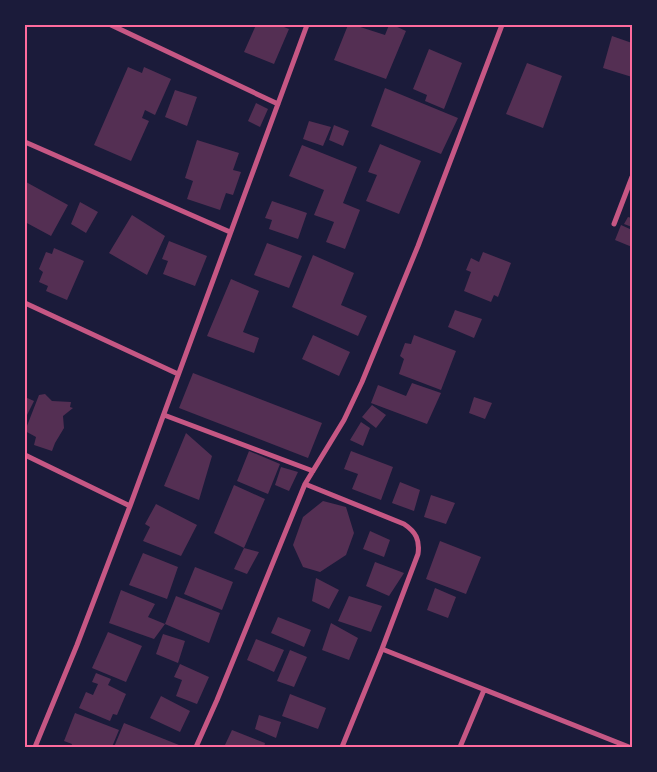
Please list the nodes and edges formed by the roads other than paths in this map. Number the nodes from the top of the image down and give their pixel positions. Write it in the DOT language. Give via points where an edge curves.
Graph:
graph roads {
  1 [pos="111,25"];
  2 [pos="307,25"];
  3 [pos="502,25"];
  4 [pos="278,104"];
  5 [pos="25,142"];
  6 [pos="632,177"];
  7 [pos="614,224"];
  8 [pos="230,232"];
  9 [pos="25,302"];
  10 [pos="178,374"];
  11 [pos="164,415"];
  12 [pos="25,454"];
  13 [pos="312,471"];
  14 [pos="305,484"];
  15 [pos="130,506"];
  16 [pos="382,649"];
  17 [pos="484,690"];
  18 [pos="610,740"];
  19 [pos="35,747"];
  20 [pos="196,747"];
  21 [pos="342,747"];
  22 [pos="460,747"];
  23 [pos="606,747"];
  24 [pos="629,747"];
  1 -- 4 [label="street"];
  2 -- 4 [label="street"];
  3 -- 13 [label="street" via="362,382 344,420"];
  4 -- 8 [label="street"];
  5 -- 8 [label="street"];
  6 -- 7 [label="street"];
  8 -- 10 [label="street"];
  9 -- 10 [label="street"];
  10 -- 11 [label="street"];
  11 -- 13 [label="street"];
  11 -- 15 [label="street"];
  12 -- 15 [label="street"];
  13 -- 14 [label="street"];
  14 -- 16 [label="street" via="414,530 418,554"];
  14 -- 20 [label="street"];
  15 -- 19 [label="street"];
  16 -- 17 [label="street"];
  16 -- 21 [label="street"];
  17 -- 18 [label="street"];
  17 -- 22 [label="street"];
  18 -- 23 [label="street"];
  18 -- 24 [label="street"];
}
